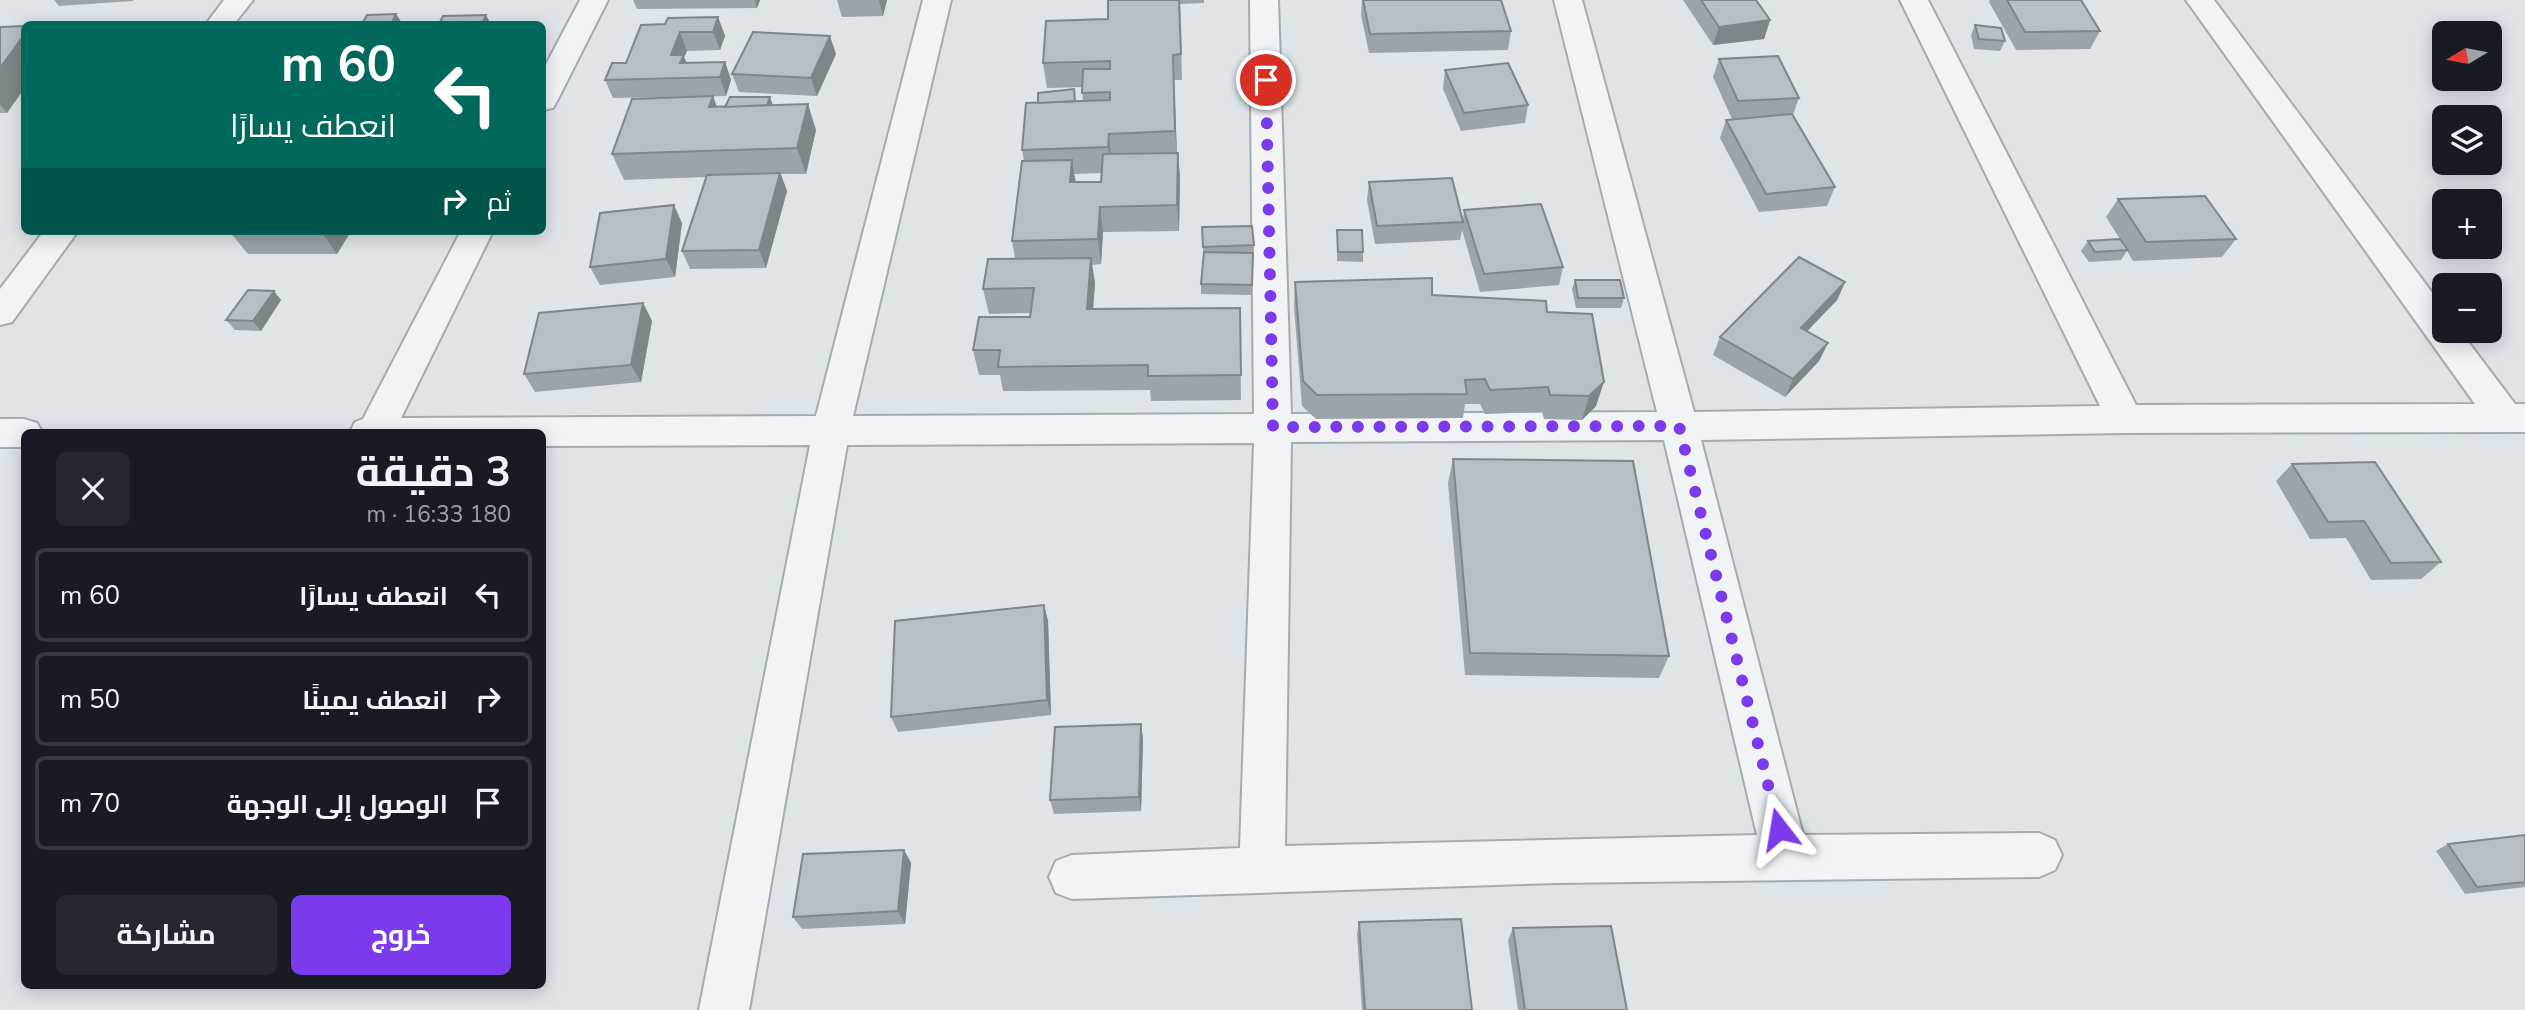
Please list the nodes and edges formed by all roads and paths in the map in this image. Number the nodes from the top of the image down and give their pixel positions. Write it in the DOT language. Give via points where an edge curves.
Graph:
graph roads {
  1 [pos="239,0"];
  2 [pos="594,0"];
  3 [pos="937,0"];
  4 [pos="1264,0"];
  5 [pos="1568,0"];
  6 [pos="1914,0"];
  7 [pos="2200,0"];
  8 [pos="222,21"];
  9 [pos="546,93"];
  10 [pos="59,235"];
  11 [pos="475,235"];
  12 [pos="0,313"];
  13 [pos="2515,418"];
  14 [pos="2125,419"];
  15 [pos="1679,426"];
  16 [pos="1273,427"];
  17 [pos="376,429"];
  18 [pos="546,432"];
  19 [pos="831,432"];
  20 [pos="0,433"];
  21 [pos="21,433"];
  22 [pos="2039,855"];
  23 [pos="1785,856"];
  24 [pos="1262,868"];
  25 [pos="1072,877"];
  26 [pos="724,1010"];
  1 -- 8 [label="street"];
  2 -- 9 [label="street"];
  3 -- 19 [label="street"];
  4 -- 16 [label="street"];
  5 -- 15 [label="street"];
  6 -- 14 [label="street"];
  7 -- 13 [label="street"];
  10 -- 12 [label="street"];
  11 -- 17 [label="street"];
  13 -- 14 [label="street"];
  14 -- 15 [label="street"];
  15 -- 16 [label="street"];
  15 -- 23 [label="street"];
  16 -- 19 [label="street"];
  16 -- 24 [label="street"];
  18 -- 19 [label="street"];
  19 -- 26 [label="street"];
  20 -- 21 [label="street"];
  22 -- 23 [label="street"];
  23 -- 24 [label="street"];
  24 -- 25 [label="street"];
}
